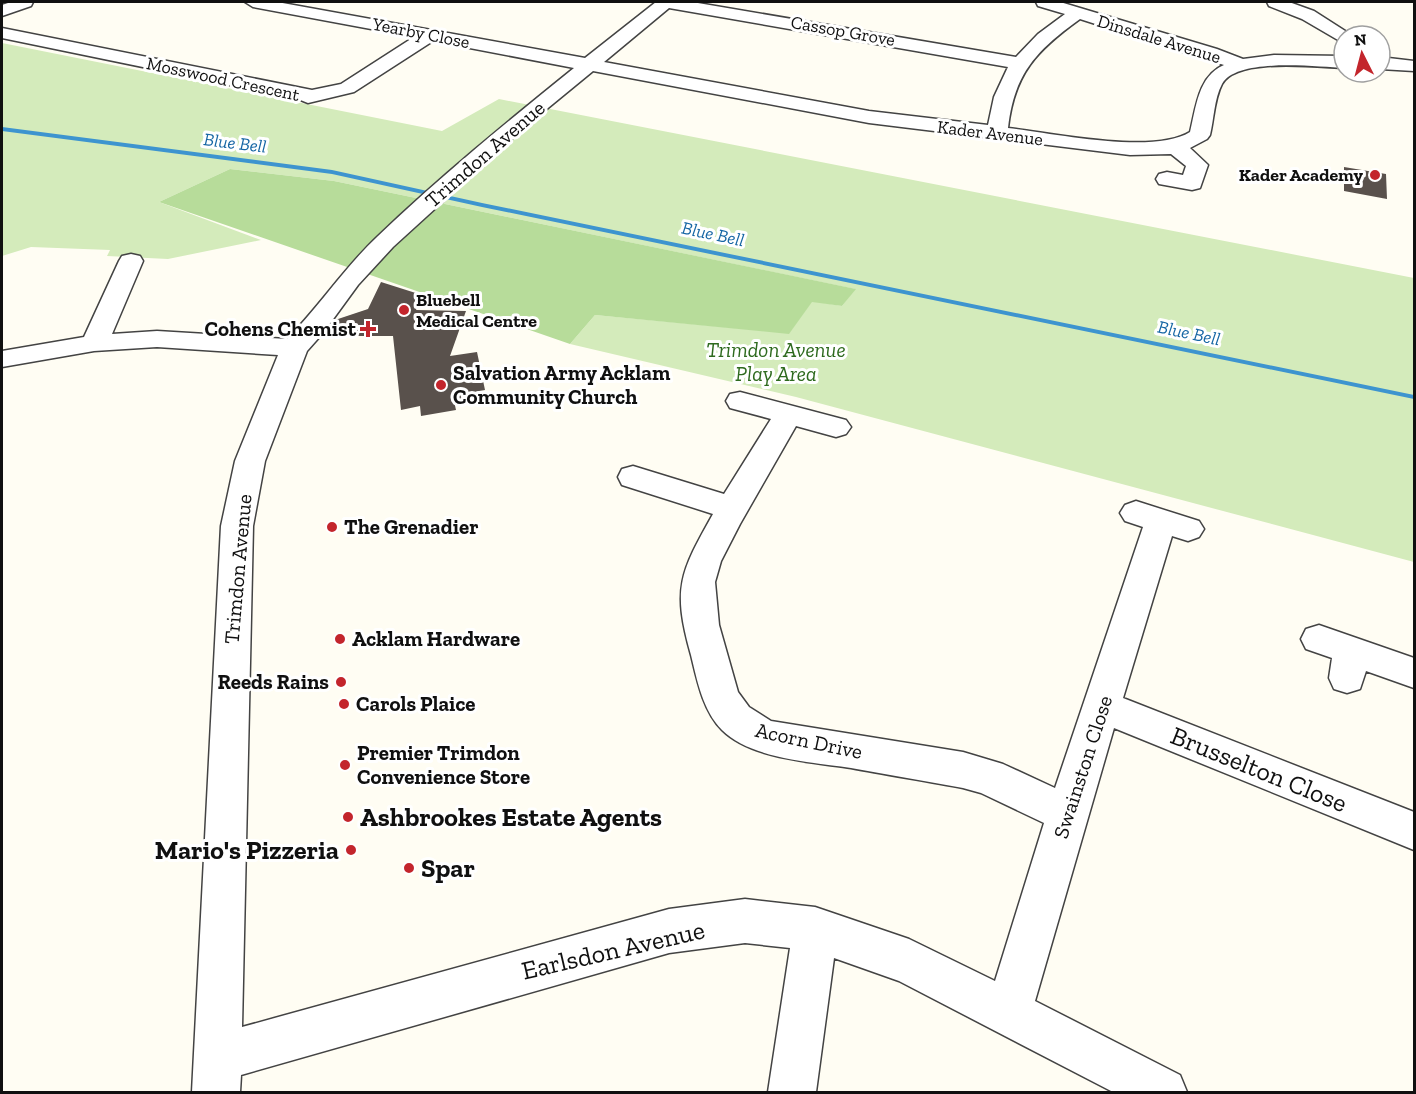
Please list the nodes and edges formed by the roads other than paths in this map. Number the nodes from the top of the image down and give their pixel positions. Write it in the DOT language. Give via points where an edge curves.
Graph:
graph roads {
  1 [pos="25,2"];
  2 [pos="253,2"];
  3 [pos="666,2"];
  4 [pos="1044,2"];
  5 [pos="1275,2"];
  6 [pos="813,9"];
  7 [pos="2,10"];
  8 [pos="1077,13"];
  9 [pos="799,24"];
  10 [pos="1332,29"];
  11 [pos="2,33"];
  12 [pos="429,35"];
  13 [pos="1332,62"];
  14 [pos="1020,63"];
  15 [pos="1392,64"];
  16 [pos="590,65"];
  17 [pos="1241,65"];
  18 [pos="1414,66"];
  19 [pos="997,134"];
  20 [pos="1175,146"];
  21 [pos="1167,179"];
  22 [pos="132,262"];
  23 [pos="94,343"];
  24 [pos="294,348"];
  25 [pos="2,359"];
  26 [pos="740,401"];
  27 [pos="788,415"];
  28 [pos="836,427"];
  29 [pos="633,477"];
  30 [pos="731,507"];
  31 [pos="1162,521"];
  32 [pos="1339,656"];
  33 [pos="1414,673"];
  34 [pos="1103,707"];
  35 [pos="1067,814"];
  36 [pos="1414,831"];
  37 [pos="815,929"];
  38 [pos="1008,1013"];
  39 [pos="216,1075"];
  40 [pos="792,1092"];
  41 [pos="1163,1092"];
  1 -- 7 [label="street"];
  2 -- 12 [label="street, Yearby Close"];
  3 -- 9 [label="street, Cassop Grove"];
  3 -- 16 [label="street, Trimdon Avenue"];
  4 -- 8 [label="street, Dinsdale Avenue"];
  5 -- 10 [label="street"];
  6 -- 9 [label="street"];
  8 -- 14 [label="street" via="1047,35"];
  8 -- 17 [label="street, Dinsdale Avenue"];
  9 -- 14 [label="street, Cassop Grove"];
  11 -- 12 [label="street, Mosswood Crescent" via="308,97 348,88"];
  12 -- 16 [label="street, Yearby Close"];
  13 -- 17 [label="street, Kader Avenue" via="1274,60"];
  14 -- 19 [label="street" via="1004,93"];
  15 -- 18 [label="street"];
  16 -- 19 [label="street, Kader Avenue" via="868,117"];
  16 -- 24 [label="street, Trimdon Avenue" via="519,122 406,223 349,280"];
  17 -- 20 [label="street, Kader Avenue" via="1222,72 1214,81 1200,135 1188,144"];
  19 -- 20 [label="street, Kader Avenue" via="1130,150"];
  20 -- 21 [label="street" via="1197,165 1192,183"];
  22 -- 23 [label="street"];
  23 -- 24 [label="street" via="157,339"];
  23 -- 25 [label="street"];
  24 -- 39 [label="street, Trimdon Avenue" via="250,461 237,526"];
  26 -- 27 [label="street"];
  27 -- 28 [label="street"];
  27 -- 30 [label="street, Acorn Drive"];
  29 -- 30 [label="street"];
  30 -- 35 [label="street, Acorn Drive" via="703,564 697,600 720,697 734,719 768,737 989,777"];
  31 -- 34 [label="street, Swainston Close"];
  32 -- 33 [label="street"];
  34 -- 35 [label="street, Swainston Close"];
  34 -- 36 [label="street, Brusselton Close"];
  35 -- 38 [label="street, Swainston Close"];
  37 -- 38 [label="street, Earlsdon Avenue" via="909,962"];
  37 -- 39 [label="street, Earlsdon Avenue" via="745,921 669,931"];
  37 -- 40 [label="street"];
  38 -- 41 [label="street, Earlsdon Avenue"];
}
